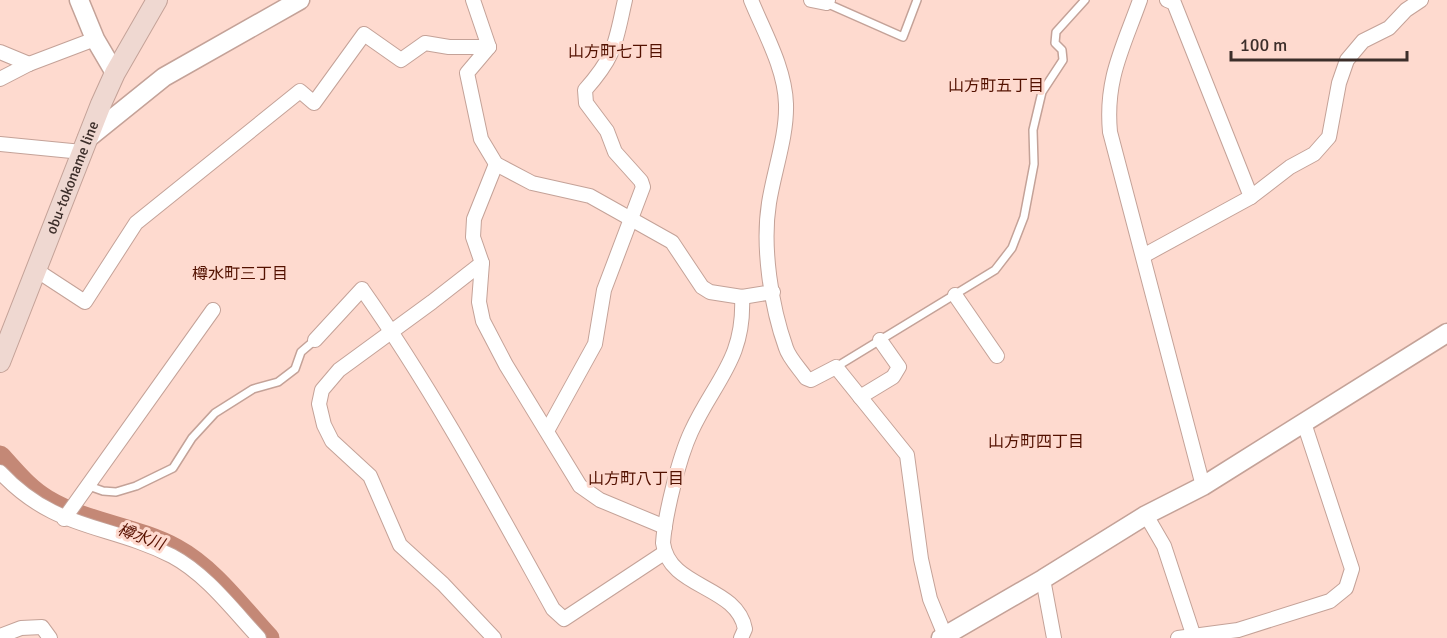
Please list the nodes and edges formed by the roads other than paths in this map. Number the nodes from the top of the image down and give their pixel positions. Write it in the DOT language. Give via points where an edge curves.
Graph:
graph roads {
  1 [pos="79,0"];
  2 [pos="156,0"];
  3 [pos="300,0"];
  4 [pos="473,0"];
  5 [pos="625,0"];
  6 [pos="751,0"];
  7 [pos="811,0"];
  8 [pos="917,0"];
  9 [pos="1085,0"];
  10 [pos="1140,0"];
  11 [pos="1167,0"];
  12 [pos="1421,0"];
  13 [pos="827,2"];
  14 [pos="94,39"];
  15 [pos="489,47"];
  16 [pos="0,52"];
  17 [pos="29,64"];
  18 [pos="115,73"];
  19 [pos="0,79"];
  20 [pos="0,144"];
  21 [pos="85,145"];
  22 [pos="496,164"];
  23 [pos="1251,197"];
  24 [pos="632,220"];
  25 [pos="1143,256"];
  26 [pos="482,263"];
  27 [pos="36,270"];
  28 [pos="773,292"];
  29 [pos="955,295"];
  30 [pos="742,297"];
  31 [pos="213,310"];
  32 [pos="391,330"];
  33 [pos="1447,333"];
  34 [pos="315,340"];
  35 [pos="880,340"];
  36 [pos="997,356"];
  37 [pos="0,362"];
  38 [pos="836,367"];
  39 [pos="860,397"];
  40 [pos="1304,423"];
  41 [pos="548,431"];
  42 [pos="1,474"];
  43 [pos="86,485"];
  44 [pos="1203,486"];
  45 [pos="1146,515"];
  46 [pos="64,518"];
  47 [pos="665,527"];
  48 [pos="664,553"];
  49 [pos="1043,579"];
  50 [pos="1193,634"];
  51 [pos="0,636"];
  52 [pos="944,637"];
  53 [pos="50,638"];
  54 [pos="259,638"];
  55 [pos="494,638"];
  56 [pos="741,638"];
  57 [pos="1054,638"];
  58 [pos="1178,638"];
  1 -- 14 [label="street"];
  2 -- 18 [label="main road, obu-tokoname line"];
  3 -- 21 [label="street" via="164,77"];
  4 -- 15 [label="street"];
  5 -- 24 [label="street" via="613,53 585,90 586,103 607,131 615,152 641,181 643,187"];
  6 -- 28 [label="street" via="780,74 786,105 768,206 768,260"];
  7 -- 13 [label="street"];
  8 -- 13 [label="lane" via="903,37"];
  9 -- 29 [label="lane" via="1056,32 1055,43 1062,50 1063,60 1042,92 1034,130 1029,195 1012,248 995,270"];
  10 -- 25 [label="street" via="1112,78 1108,106 1112,142"];
  11 -- 23 [label="street" via="1174,3"];
  12 -- 23 [label="street" via="1389,28 1363,41 1347,60 1329,136 1314,154"];
  14 -- 17 [label="street"];
  14 -- 18 [label="street"];
  15 -- 22 [label="street" via="468,73 481,139"];
  15 -- 27 [label="street" via="425,43 401,60 364,34 314,103 300,91 136,223 84,302"];
  16 -- 17 [label="street"];
  17 -- 19 [label="street"];
  18 -- 21 [label="main road, obu-tokoname line"];
  20 -- 21 [label="street"];
  21 -- 27 [label="main road, obu-tokoname line"];
  22 -- 24 [label="street" via="532,183 590,196"];
  22 -- 26 [label="street" via="474,219 473,237"];
  23 -- 25 [label="street"];
  24 -- 30 [label="street" via="672,242 702,287"];
  24 -- 41 [label="street" via="604,290 595,344"];
  25 -- 44 [label="street"];
  26 -- 32 [label="street"];
  26 -- 41 [label="street" via="479,302 483,321"];
  27 -- 37 [label="main road, obu-tokoname line"];
  28 -- 30 [label="street"];
  28 -- 38 [label="street" via="786,350 806,378 811,380"];
  29 -- 35 [label="lane"];
  29 -- 36 [label="street"];
  30 -- 47 [label="street" via="743,321 738,344 726,373 688,437"];
  31 -- 43 [label="street"];
  32 -- 34 [label="street" via="363,289"];
  32 -- 48 [label="street" via="477,471 554,609 564,619"];
  32 -- 55 [label="street" via="328,380 320,398 322,419 336,446 370,476 400,545"];
  33 -- 40 [label="street"];
  34 -- 43 [label="lane" via="301,352 295,369 278,382 253,389 215,413 192,438 173,468 116,492"];
  35 -- 38 [label="lane"];
  35 -- 39 [label="street" via="898,367 893,377"];
  38 -- 39 [label="street"];
  39 -- 52 [label="street" via="907,455 921,559"];
  40 -- 44 [label="street"];
  40 -- 50 [label="street" via="1352,569 1346,588 1330,602 1238,630"];
  41 -- 47 [label="street" via="580,486 600,500"];
  42 -- 46 [label="street" via="36,504"];
  43 -- 46 [label="street"];
  44 -- 45 [label="street"];
  45 -- 49 [label="street"];
  45 -- 50 [label="street" via="1164,546"];
  46 -- 54 [label="street" via="174,557 207,583"];
  47 -- 48 [label="street"];
  48 -- 56 [label="street" via="683,574 739,612 745,629"];
  49 -- 52 [label="street"];
  49 -- 57 [label="street"];
  50 -- 58 [label="street"];
  51 -- 53 [label="street" via="21,628 42,627"];
}
